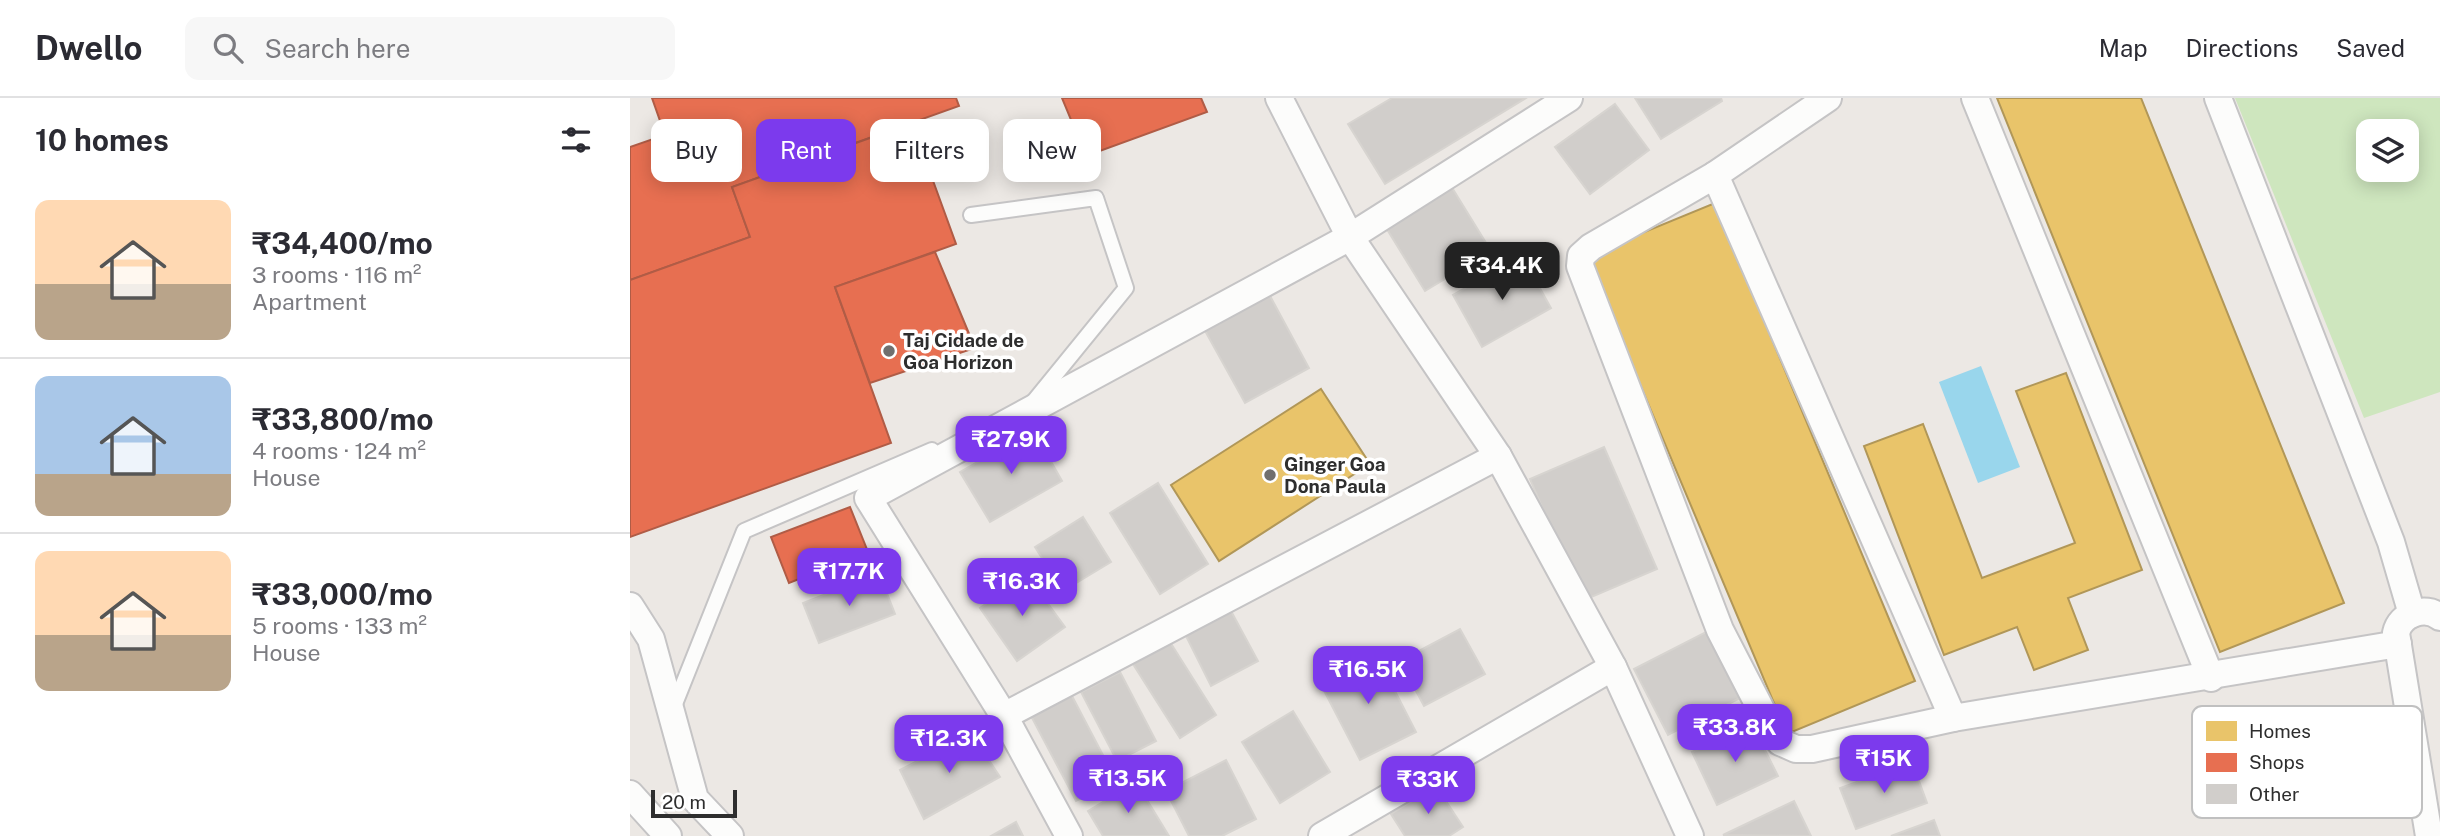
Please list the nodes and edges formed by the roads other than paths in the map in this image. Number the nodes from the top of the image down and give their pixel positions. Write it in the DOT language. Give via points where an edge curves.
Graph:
graph roads {
  1 [pos="1279,98"];
  2 [pos="1569,98"];
  3 [pos="1828,98"];
  4 [pos="1975,98"];
  5 [pos="2218,98"];
  6 [pos="1715,175"];
  7 [pos="971,215"];
  8 [pos="1350,237"];
  9 [pos="1498,456"];
  10 [pos="630,606"];
  11 [pos="2412,614"];
  12 [pos="2440,617"];
  13 [pos="2398,644"];
  14 [pos="1613,667"];
  15 [pos="2211,678"];
  16 [pos="2408,706"];
  17 [pos="1004,716"];
  18 [pos="670,717"];
  19 [pos="1953,718"];
  20 [pos="2422,793"];
  21 [pos="630,794"];
  22 [pos="668,836"];
  23 [pos="730,836"];
  24 [pos="1069,836"];
  25 [pos="1322,836"];
  26 [pos="1690,836"];
  27 [pos="2429,836"];
  1 -- 8 [label="street"];
  2 -- 8 [label="street"];
  3 -- 6 [label="street"];
  4 -- 15 [label="street"];
  5 -- 11 [label="street" via="2391,542"];
  6 -- 19 [label="street"];
  6 -- 19 [label="street" via="1591,247 1581,256 1580,267 1720,630 1769,725 1780,741 1796,749"];
  7 -- 18 [label="lane" via="1096,198 1126,288 1027,410 744,531"];
  8 -- 9 [label="street"];
  8 -- 17 [label="street" via="868,498"];
  9 -- 14 [label="street"];
  9 -- 17 [label="street"];
  10 -- 18 [label="street" via="651,639"];
  11 -- 12 [label="street" via="2427,611"];
  11 -- 13 [label="street" via="2398,625"];
  13 -- 15 [label="street"];
  13 -- 16 [label="street"];
  14 -- 25 [label="street"];
  14 -- 26 [label="street"];
  15 -- 19 [label="street"];
  17 -- 24 [label="street"];
  18 -- 23 [label="street" via="695,799"];
  20 -- 27 [label="street"];
  21 -- 22 [label="street"];
}
